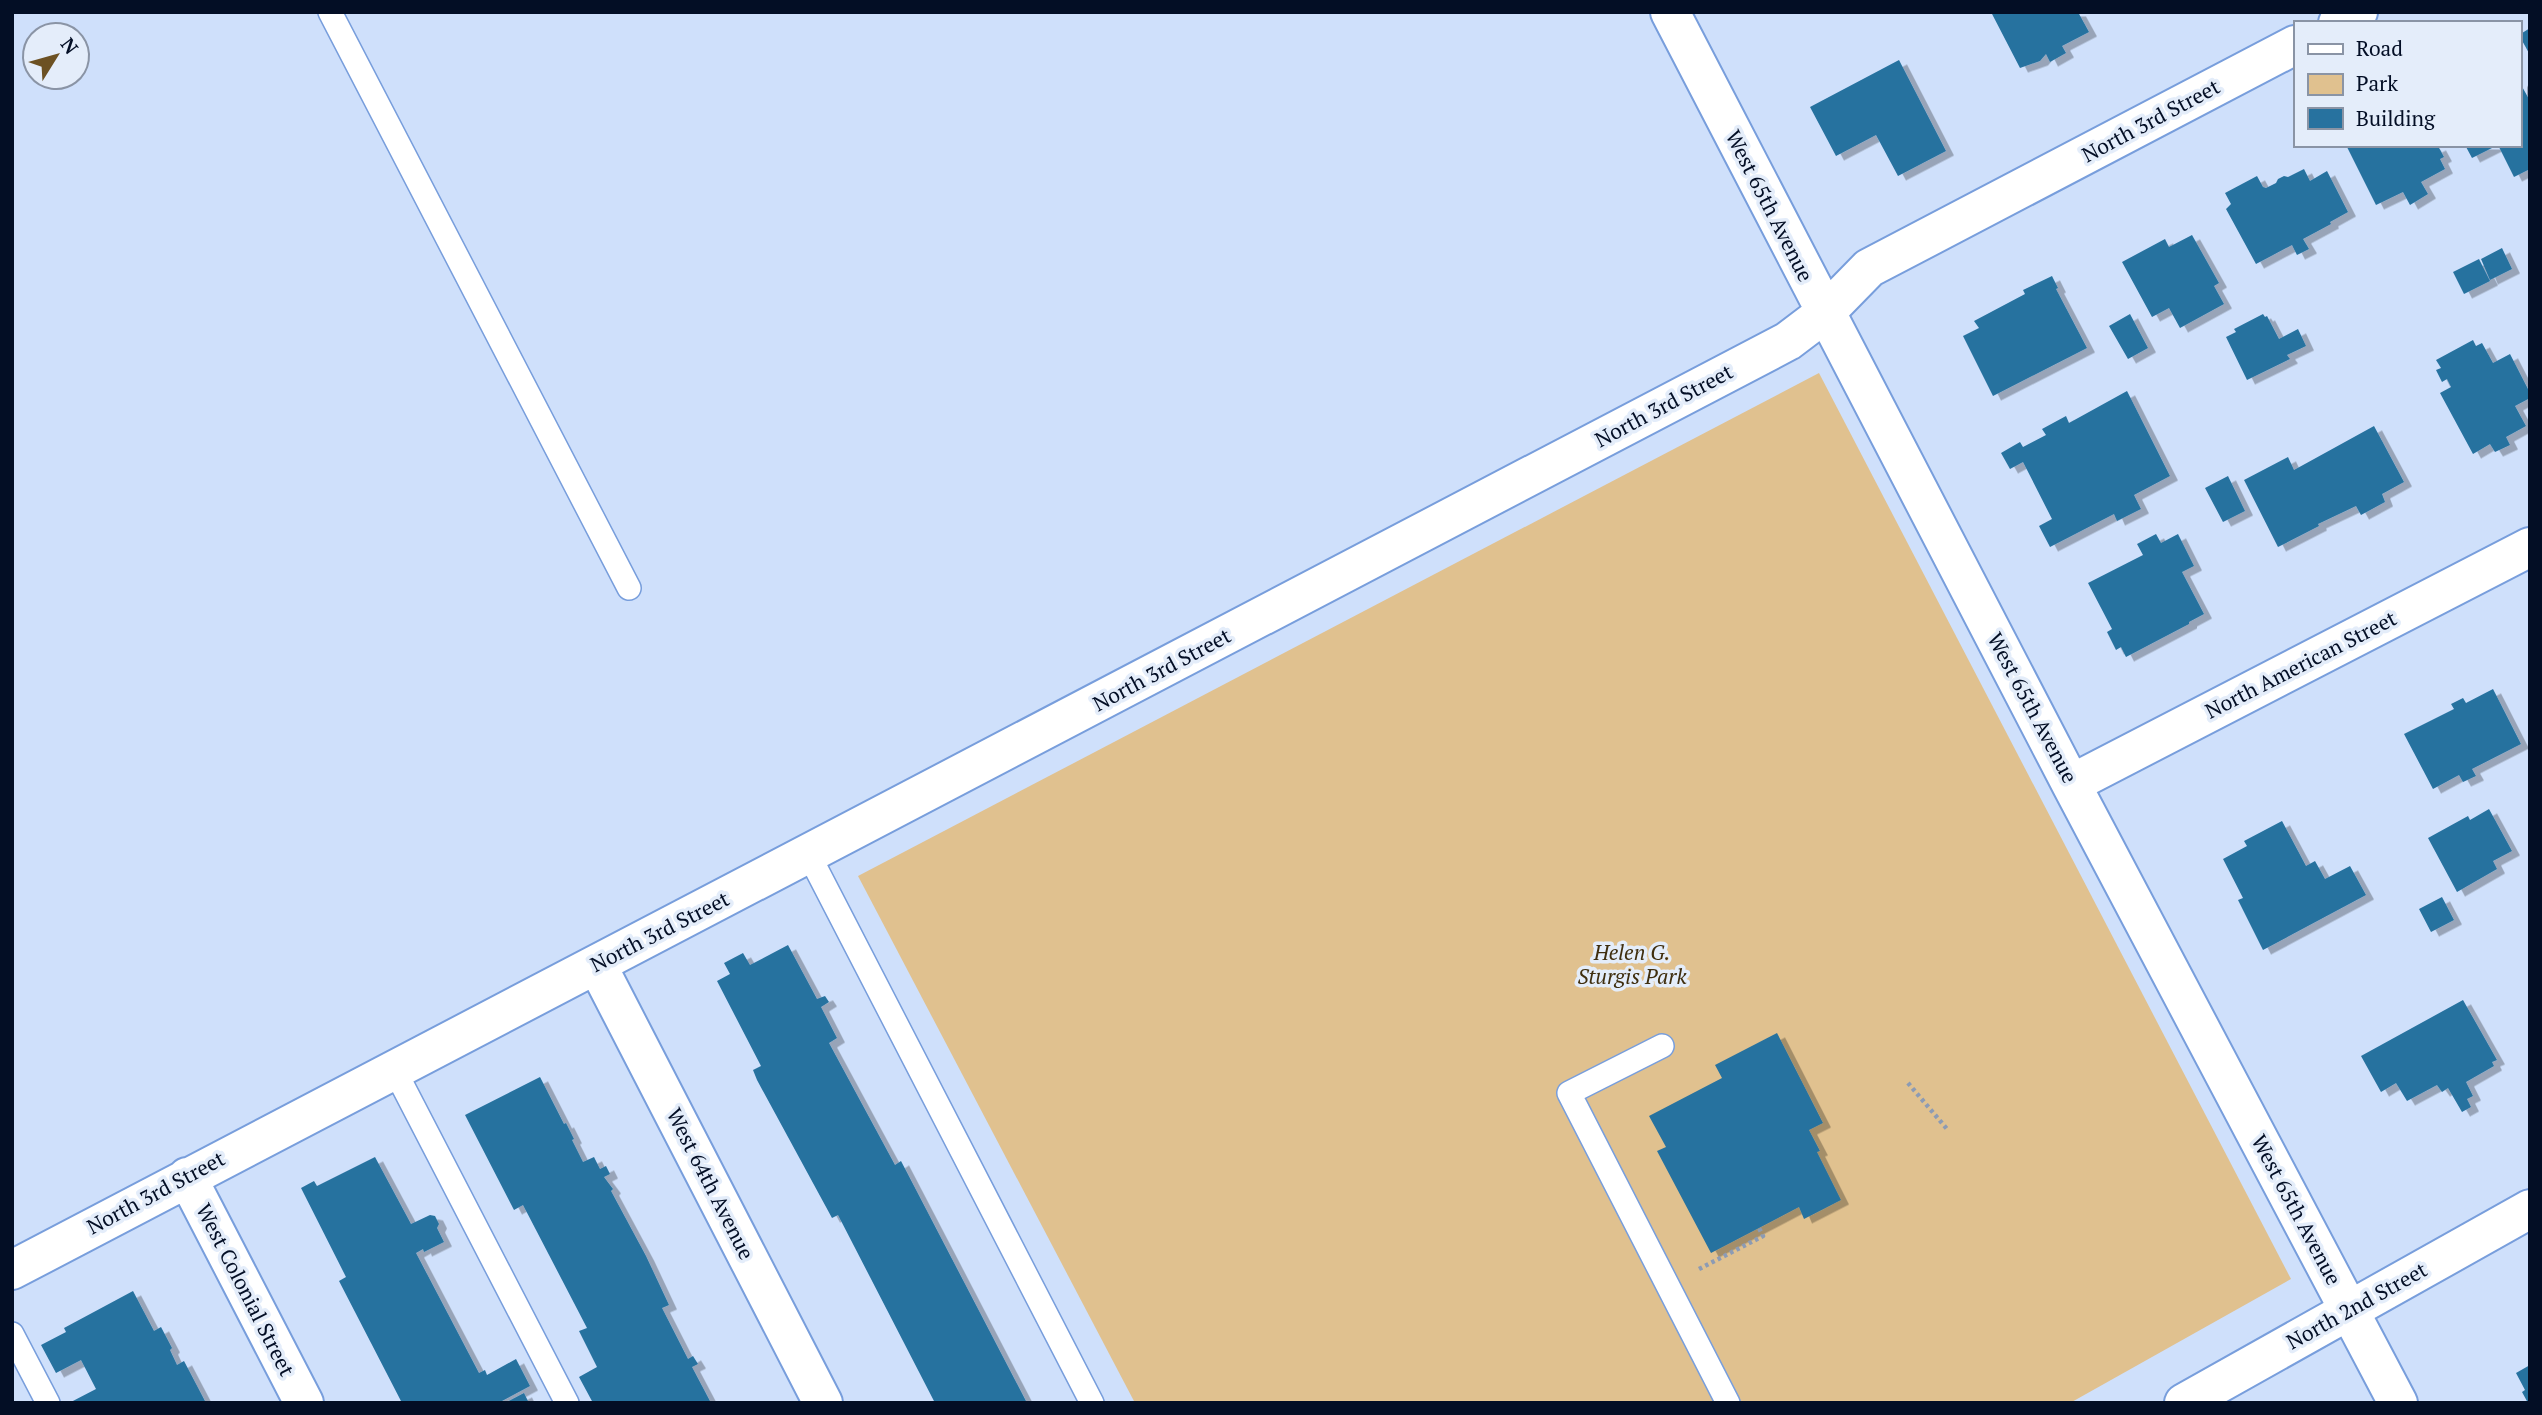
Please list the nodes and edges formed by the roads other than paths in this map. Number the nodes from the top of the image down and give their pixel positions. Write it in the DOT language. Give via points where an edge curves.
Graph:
graph roads {
  1 [pos="330,12"];
  2 [pos="1670,12"];
  3 [pos="2358,12"];
  4 [pos="2342,21"];
  5 [pos="2294,46"];
  6 [pos="1825,313"];
  7 [pos="2530,547"];
  8 [pos="629,588"];
  9 [pos="2071,784"];
  10 [pos="809,855"];
  11 [pos="597,965"];
  12 [pos="1662,1046"];
  13 [pos="394,1069"];
  14 [pos="187,1177"];
  15 [pos="2530,1209"];
  16 [pos="12,1270"];
  17 [pos="2349,1311"];
  18 [pos="12,1334"];
  19 [pos="48,1403"];
  20 [pos="304,1403"];
  21 [pos="567,1403"];
  22 [pos="823,1403"];
  23 [pos="1092,1403"];
  24 [pos="1728,1403"];
  25 [pos="2184,1403"];
  26 [pos="2398,1403"];
  1 -- 8 [label="lane"];
  2 -- 6 [label="street, West 65th Avenue"];
  3 -- 4 [label="street"];
  5 -- 6 [label="street, North 3rd Street" via="1869,268"];
  6 -- 9 [label="street, West 65th Avenue"];
  6 -- 10 [label="street, North 3rd Street" via="1788,341"];
  7 -- 9 [label="street, North American Street"];
  9 -- 17 [label="street, West 65th Avenue"];
  10 -- 11 [label="street, North 3rd Street"];
  10 -- 23 [label="lane"];
  11 -- 13 [label="street, North 3rd Street"];
  11 -- 22 [label="street, West 64th Avenue"];
  12 -- 24 [label="lane" via="1569,1093"];
  13 -- 14 [label="street, North 3rd Street"];
  13 -- 21 [label="lane"];
  14 -- 16 [label="street, North 3rd Street"];
  14 -- 20 [label="street, West Colonial Street"];
  15 -- 17 [label="street, North 2nd Street"];
  17 -- 25 [label="street, North 2nd Street"];
  17 -- 26 [label="street, West 65th Avenue"];
  18 -- 19 [label="lane"];
}
